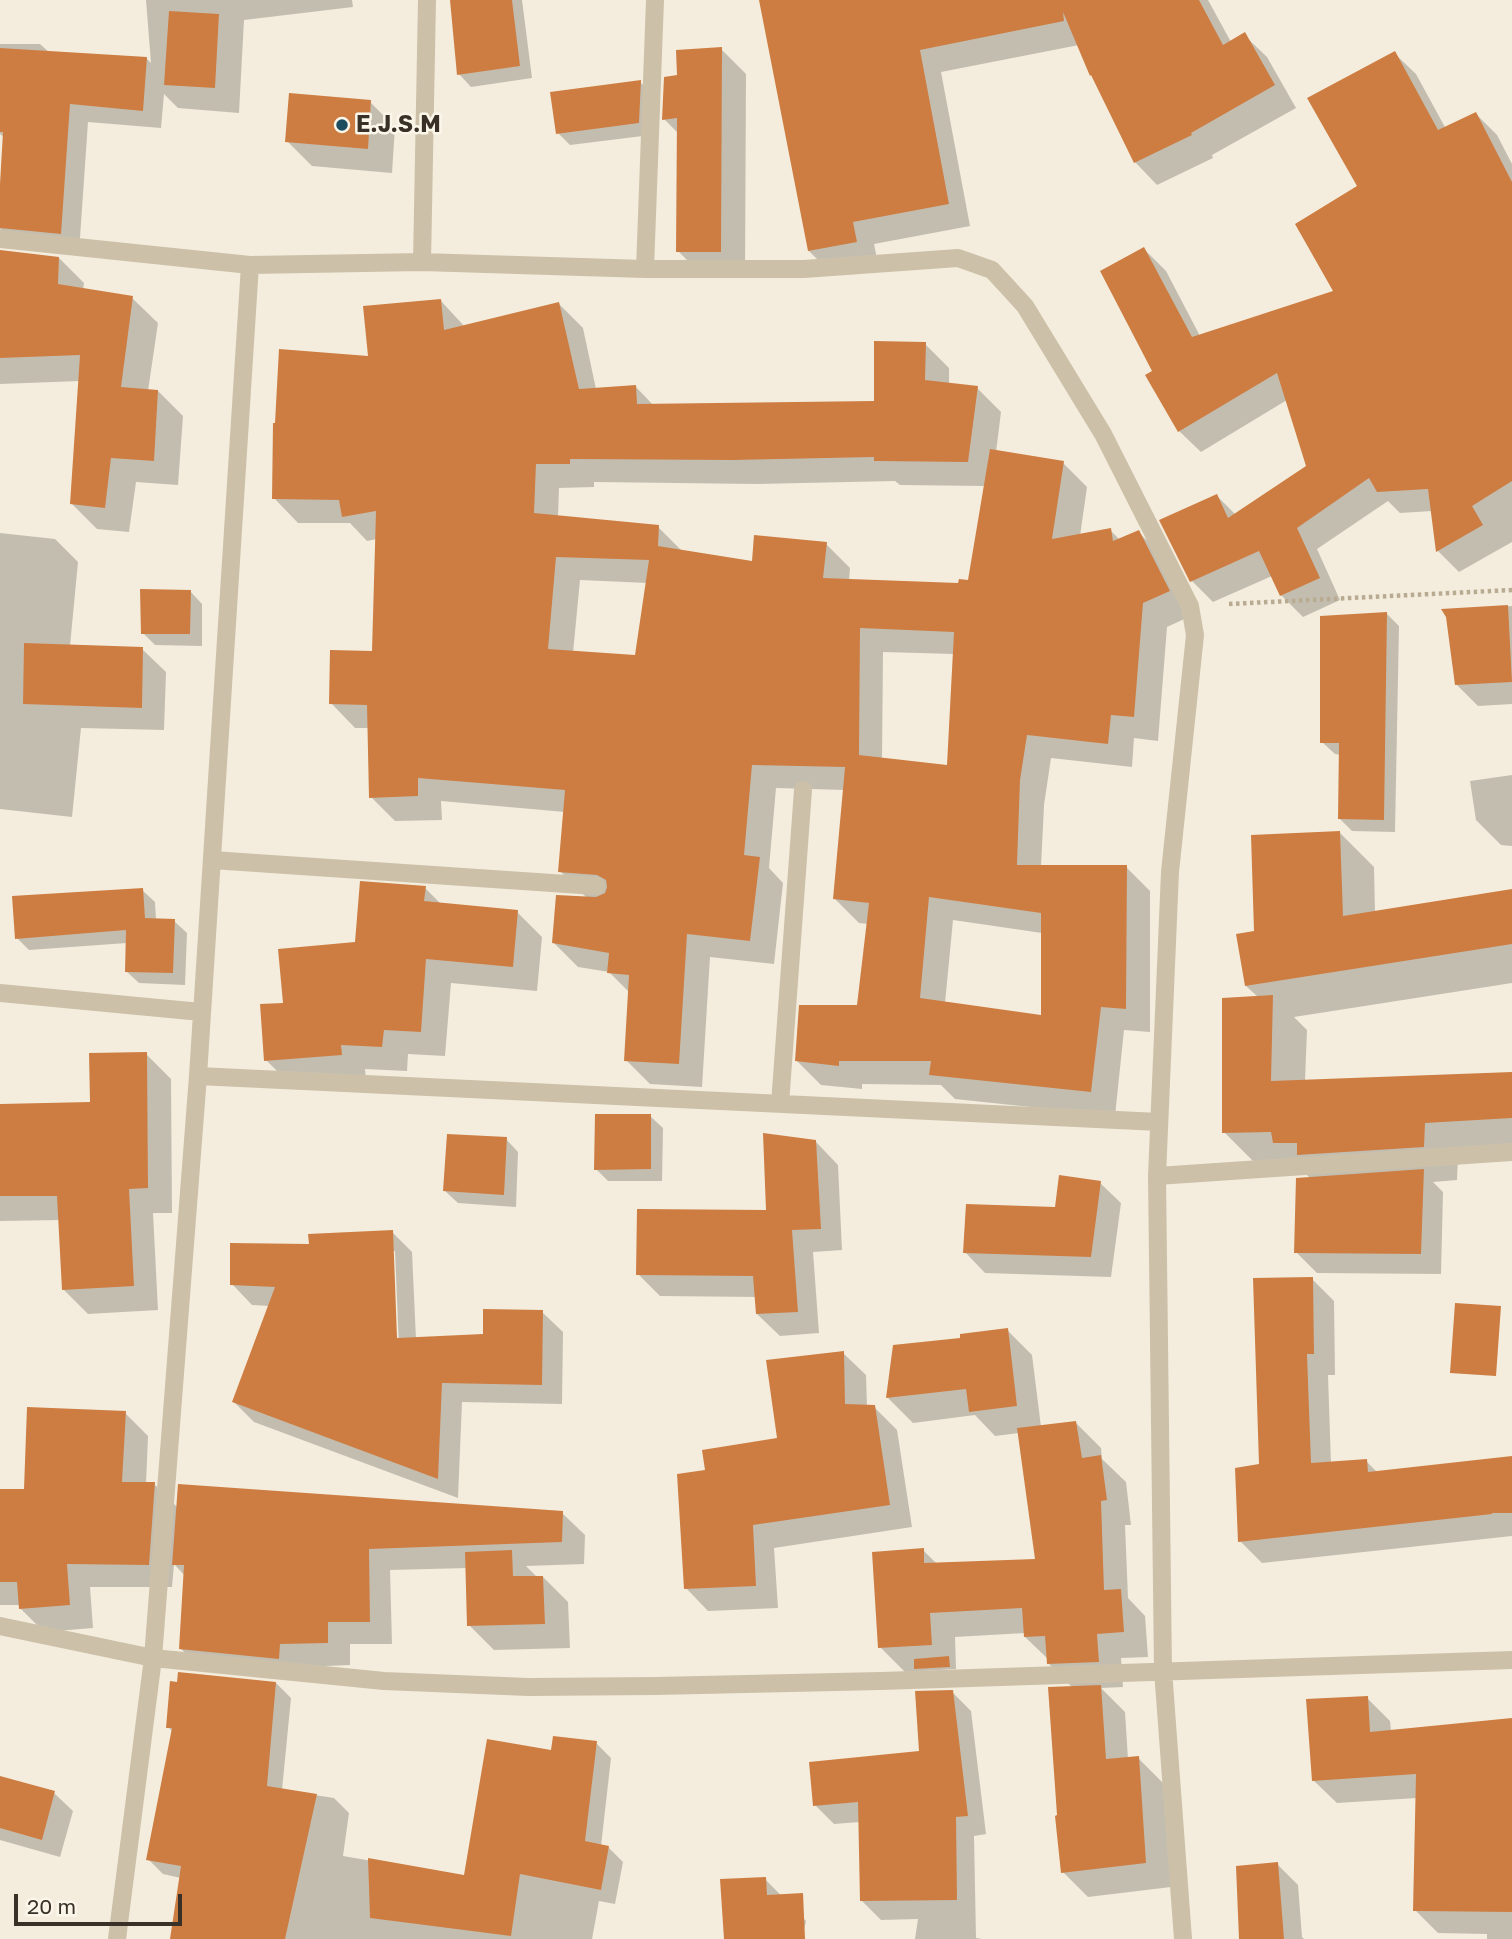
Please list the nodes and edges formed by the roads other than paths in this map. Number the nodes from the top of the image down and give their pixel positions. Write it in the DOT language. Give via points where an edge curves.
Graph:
graph roads {
  1 [pos="427,0"];
  2 [pos="655,0"];
  3 [pos="0,239"];
  4 [pos="422,262"];
  5 [pos="250,265"];
  6 [pos="645,269"];
  7 [pos="803,790"];
  8 [pos="212,860"];
  9 [pos="596,886"];
  10 [pos="0,993"];
  11 [pos="201,1012"];
  12 [pos="198,1076"];
  13 [pos="780,1104"];
  14 [pos="1159,1122"];
  15 [pos="1512,1152"];
  16 [pos="1157,1176"];
  17 [pos="0,1626"];
  18 [pos="153,1658"];
  19 [pos="1512,1660"];
  20 [pos="1163,1670"];
  21 [pos="117,1939"];
  22 [pos="1183,1939"];
  1 -- 4 [label="street"];
  2 -- 6 [label="street"];
  3 -- 5 [label="street"];
  4 -- 5 [label="street"];
  4 -- 6 [label="street"];
  5 -- 8 [label="street"];
  6 -- 14 [label="street" via="804,269 958,258 992,270 1025,306 1103,433 1190,606 1195,635 1170,872"];
  7 -- 13 [label="street"];
  8 -- 9 [label="street"];
  8 -- 11 [label="street"];
  10 -- 11 [label="street"];
  11 -- 12 [label="street"];
  12 -- 13 [label="street"];
  12 -- 18 [label="street"];
  13 -- 14 [label="street"];
  14 -- 16 [label="street"];
  15 -- 16 [label="street"];
  16 -- 20 [label="street"];
  17 -- 18 [label="street"];
  18 -- 20 [label="street" via="384,1681 528,1687"];
  18 -- 21 [label="street"];
  19 -- 20 [label="street"];
  20 -- 22 [label="street"];
}
